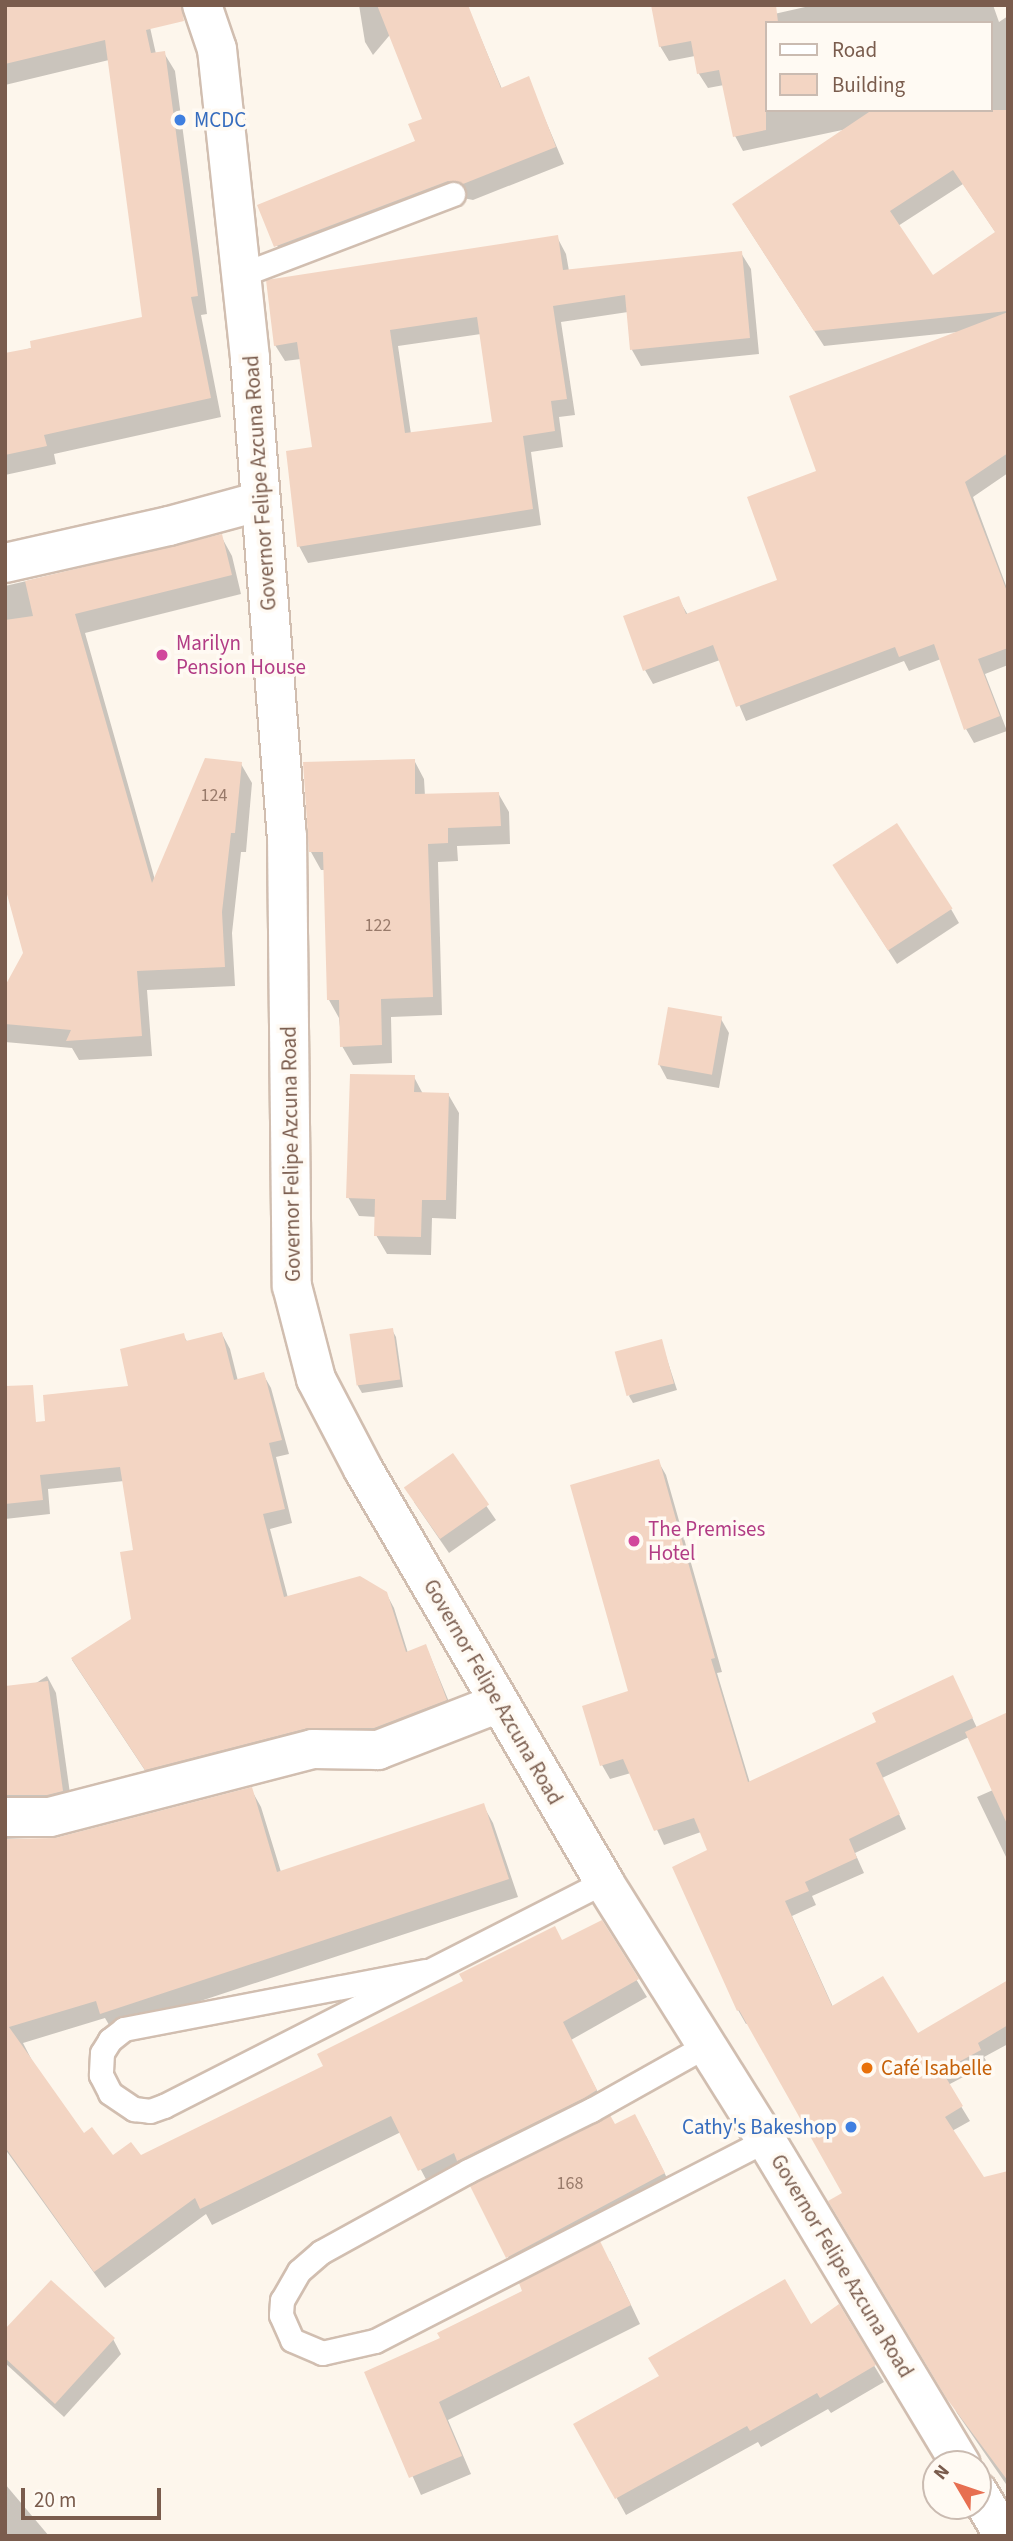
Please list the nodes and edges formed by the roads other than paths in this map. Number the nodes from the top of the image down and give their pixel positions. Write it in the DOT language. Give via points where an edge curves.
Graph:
graph roads {
  1 [pos="202,5"];
  2 [pos="453,194"];
  3 [pos="241,275"];
  4 [pos="261,501"];
  5 [pos="5,563"];
  6 [pos="499,1703"];
  7 [pos="5,1817"];
  8 [pos="604,1882"];
  9 [pos="425,1971"];
  10 [pos="707,2045"];
  11 [pos="766,2140"];
  12 [pos="953,2450"];
  13 [pos="992,2516"];
  14 [pos="1004,2536"];
  1 -- 3 [label="street, Governor Felipe Azcuna Road" via="217,49"];
  2 -- 3 [label="lane"];
  3 -- 4 [label="street, Governor Felipe Azcuna Road"];
  4 -- 5 [label="street"];
  4 -- 6 [label="street, Governor Felipe Azcuna Road" via="287,835 292,1286 316,1379"];
  6 -- 7 [label="street" via="377,1750 313,1749 50,1817"];
  6 -- 8 [label="street, Governor Felipe Azcuna Road"];
  8 -- 9 [label="lane"];
  8 -- 10 [label="street, Governor Felipe Azcuna Road"];
  9 -- 9 [label="lane" via="124,2029 102,2053 100,2075 110,2093 122,2102 150,2110"];
  10 -- 11 [label="street, Governor Felipe Azcuna Road"];
  10 -- 11 [label="lane" via="321,2252 299,2271 282,2300 281,2315 292,2340 322,2353 375,2341"];
  11 -- 12 [label="street, Governor Felipe Azcuna Road"];
  13 -- 14 [label="street"];
}
